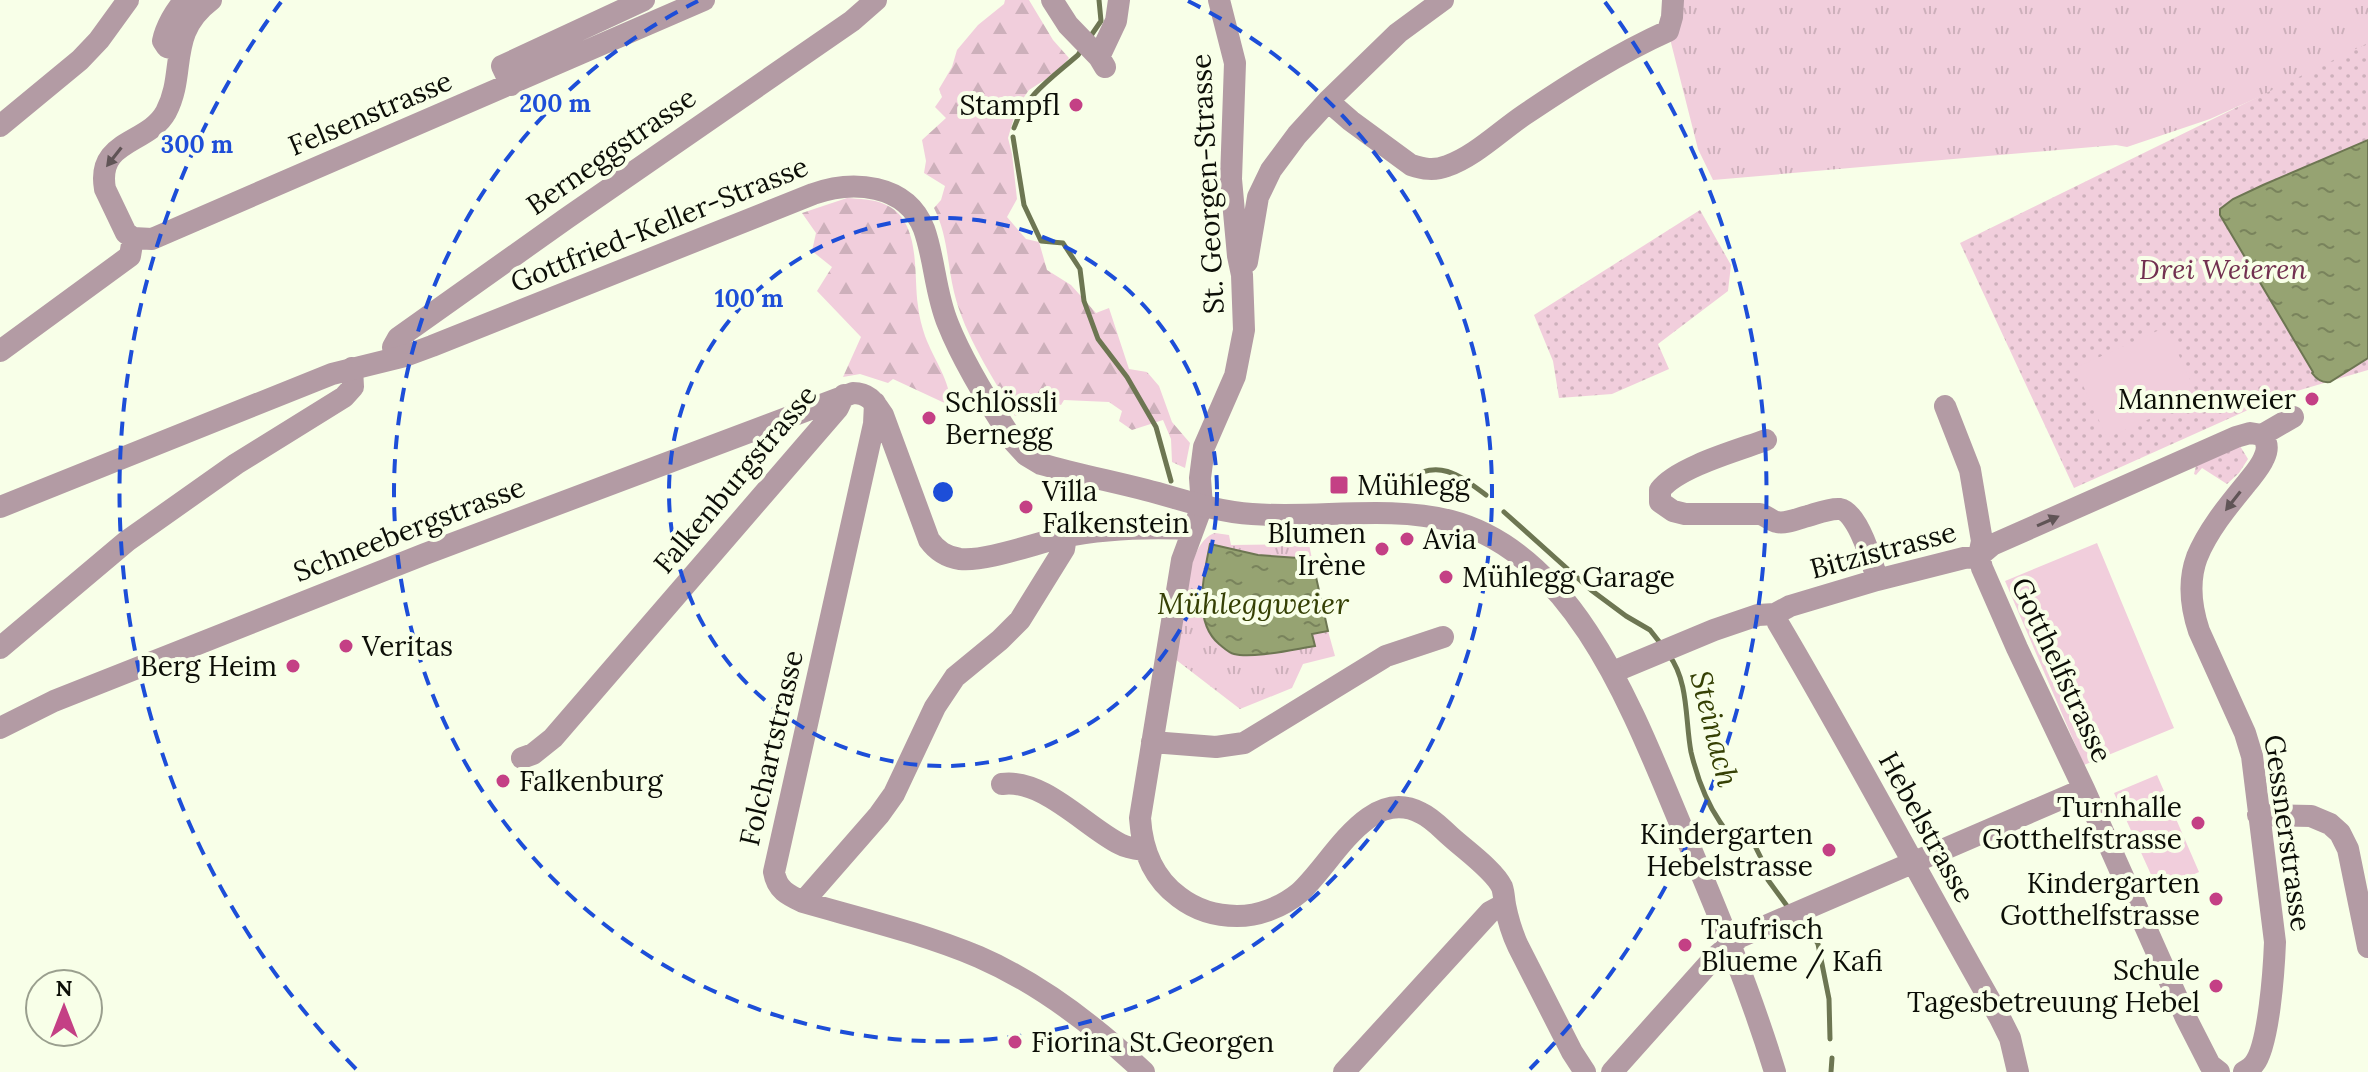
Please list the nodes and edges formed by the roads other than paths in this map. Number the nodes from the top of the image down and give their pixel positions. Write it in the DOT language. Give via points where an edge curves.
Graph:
graph roads {
  1 [pos="128,0"];
  2 [pos="185,0"];
  3 [pos="211,0"];
  4 [pos="644,0"];
  5 [pos="704,0"];
  6 [pos="876,0"];
  7 [pos="1052,0"];
  8 [pos="1119,0"];
  9 [pos="1219,0"];
  10 [pos="1443,0"];
  11 [pos="1673,0"];
  12 [pos="179,50"];
  13 [pos="511,85"];
  14 [pos="1328,101"];
  15 [pos="0,126"];
  16 [pos="133,238"];
  17 [pos="1242,275"];
  18 [pos="0,351"];
  19 [pos="395,358"];
  20 [pos="352,368"];
  21 [pos="844,395"];
  22 [pos="875,403"];
  23 [pos="1945,406"];
  24 [pos="2293,417"];
  25 [pos="2262,435"];
  26 [pos="1766,440"];
  27 [pos="1202,506"];
  28 [pos="0,507"];
  29 [pos="1193,529"];
  30 [pos="1066,536"];
  31 [pos="1979,556"];
  32 [pos="1877,580"];
  33 [pos="1775,614"];
  34 [pos="1443,637"];
  35 [pos="0,648"];
  36 [pos="1613,672"];
  37 [pos="0,728"];
  38 [pos="1152,742"];
  39 [pos="522,758"];
  40 [pos="1002,784"];
  41 [pos="2084,789"];
  42 [pos="2258,815"];
  43 [pos="1144,850"];
  44 [pos="1911,862"];
  45 [pos="803,902"];
  46 [pos="1505,904"];
  47 [pos="1731,944"];
  48 [pos="2368,947"];
  49 [pos="2216,1071"];
  50 [pos="1144,1072"];
  51 [pos="1344,1072"];
  52 [pos="1585,1072"];
  53 [pos="1612,1072"];
  54 [pos="1775,1072"];
  55 [pos="2018,1072"];
  56 [pos="2244,1072"];
  1 -- 15 [label="street" via="80,60"];
  2 -- 12 [label="street" via="163,41"];
  3 -- 12 [label="street" via="189,23"];
  4 -- 13 [label="street" via="502,66"];
  5 -- 13 [label="street, Felsenstrasse"];
  6 -- 19 [label="street, Berneggstrasse" via="398,338"];
  7 -- 8 [label="street" via="1094,53 1111,36"];
  9 -- 17 [label="street, St. Georgen-Strasse" via="1235,63 1231,179"];
  10 -- 14 [label="street" via="1398,33"];
  11 -- 14 [label="street" via="1668,31 1606,63 1443,168 1411,165"];
  12 -- 16 [label="street, one-way" via="164,115 113,153 104,173 105,189"];
  13 -- 16 [label="street, Felsenstrasse" via="152,239"];
  14 -- 17 [label="street" via="1263,185"];
  16 -- 18 [label="street" via="130,256"];
  17 -- 27 [label="street, St. Georgen-Strasse" via="1240,354 1204,447"];
  19 -- 20 [label="street, Gottfried-Keller-Strasse"];
  19 -- 27 [label="street, Gottfried-Keller-Strasse" via="813,194 864,186 894,196 921,223 949,328 1026,455 1065,471"];
  20 -- 28 [label="street, Gottfried-Keller-Strasse"];
  20 -- 35 [label="street" via="353,387 344,397 127,541"];
  21 -- 22 [label="street, Falkenburgstrasse" via="861,393"];
  21 -- 37 [label="street, Schneebergstrasse" via="425,554 54,701"];
  21 -- 39 [label="street, Falkenburgstrasse" via="553,738"];
  22 -- 30 [label="street" via="935,549 974,559"];
  22 -- 45 [label="street, Folchartstrasse" via="774,872 779,888"];
  23 -- 31 [label="street" via="1970,470 1982,541"];
  24 -- 25 [label="street, Bitzistrasse"];
  31 -- 25 [label="street, Bitzistrasse, one-way" via="1992,545 2236,437"];
  25 -- 42 [label="street, Gessnerstrasse, one-way" via="2265,457 2205,541 2194,567 2192,596 2199,631 2252,756"];
  26 -- 32 [label="street" via="1671,479 1660,490 1660,502 1685,514 1760,514 1777,522 1842,510 1850,514"];
  27 -- 29 [label="street"];
  27 -- 36 [label="street" via="1250,514 1415,516 1467,526 1537,571 1583,625"];
  29 -- 30 [label="street"];
  29 -- 38 [label="street" via="1182,560"];
  30 -- 45 [label="street" via="1064,549 1020,620 955,677 894,794"];
  31 -- 32 [label="street, Bitzistrasse"];
  31 -- 41 [label="street, Gotthelfstrasse"];
  32 -- 33 [label="street, Bitzistrasse"];
  33 -- 36 [label="street, Bitzistrasse" via="1758,615"];
  33 -- 44 [label="street, Hebelstrasse"];
  34 -- 38 [label="street" via="1386,656 1244,743 1216,747"];
  36 -- 47 [label="street"];
  38 -- 43 [label="street" via="1140,818"];
  40 -- 43 [label="street" via="1021,784 1060,803 1118,843"];
  41 -- 44 [label="street"];
  41 -- 49 [label="street, Gotthelfstrasse" via="2186,1018"];
  42 -- 48 [label="street" via="2311,816 2340,833"];
  42 -- 56 [label="street, Gessnerstrasse" via="2275,942 2274,973 2258,1058"];
  43 -- 46 [label="street" via="1160,879 1184,901 1212,913 1256,914 1296,895 1368,817 1405,807 1432,820 1494,876"];
  44 -- 47 [label="street"];
  44 -- 55 [label="street, Hebelstrasse" via="2000,1018"];
  45 -- 50 [label="street, Folchartstrasse" via="924,937 1008,971 1085,1020"];
  46 -- 51 [label="street" via="1490,912"];
  46 -- 52 [label="street" via="1518,946"];
  47 -- 53 [label="street"];
  47 -- 54 [label="street"];
}
